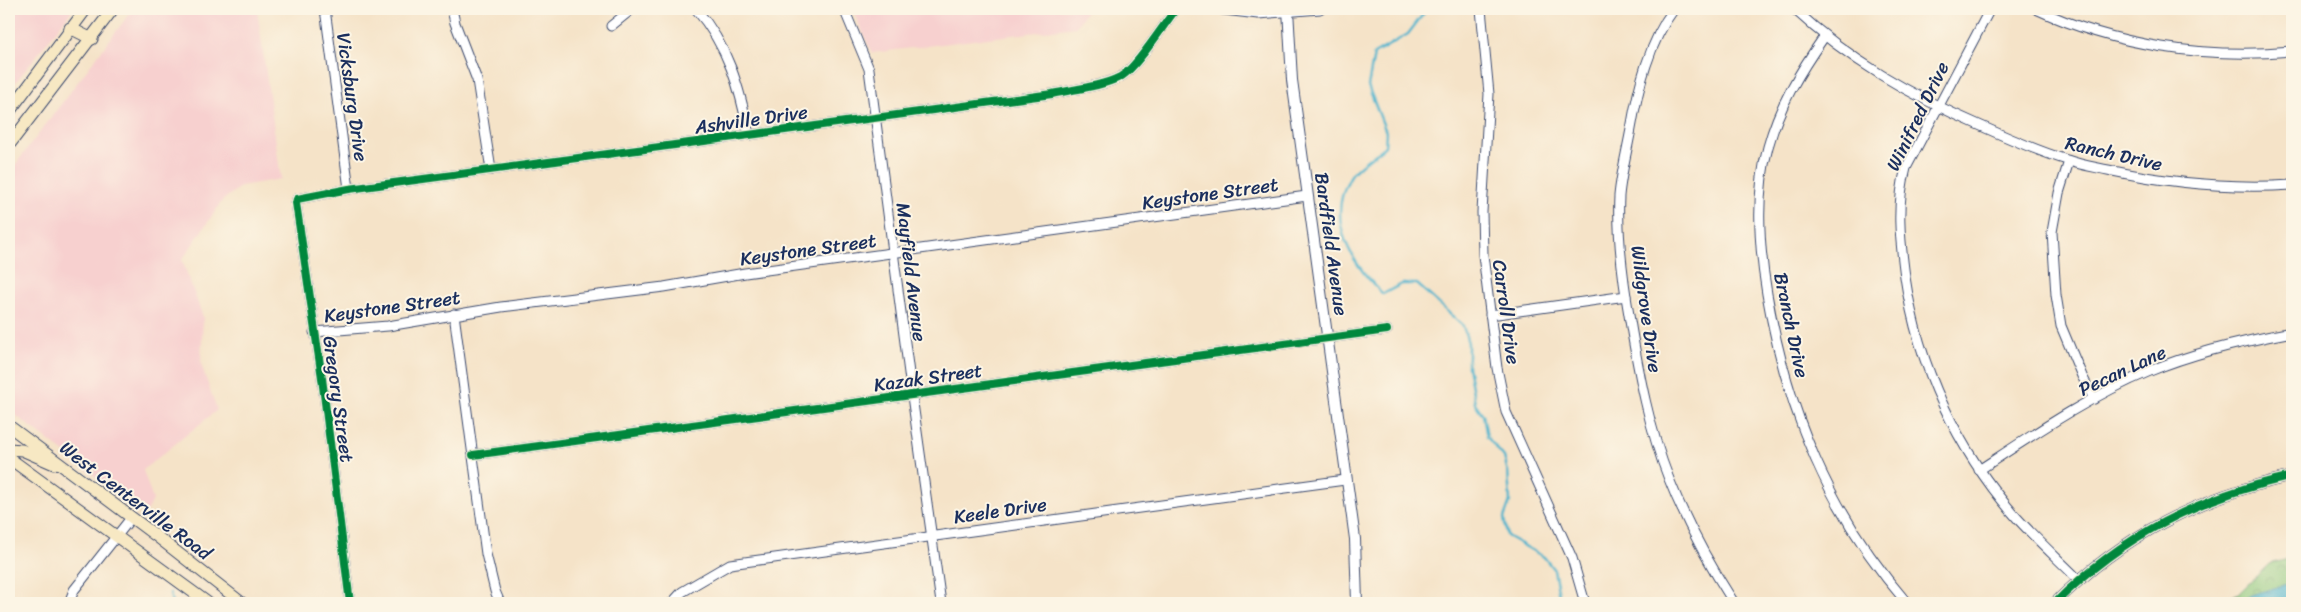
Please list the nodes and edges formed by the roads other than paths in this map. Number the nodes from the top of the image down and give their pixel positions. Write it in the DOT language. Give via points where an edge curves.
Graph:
graph roads {
  1 [pos="86,9"];
  2 [pos="113,9"];
  3 [pos="325,9"];
  4 [pos="452,9"];
  5 [pos="632,9"];
  6 [pos="696,9"];
  7 [pos="844,9"];
  8 [pos="1176,9"];
  9 [pos="1216,9"];
  10 [pos="1320,9"];
  11 [pos="1481,9"];
  12 [pos="1674,9"];
  13 [pos="1794,9"];
  14 [pos="1990,9"];
  15 [pos="2036,9"];
  16 [pos="1288,11"];
  17 [pos="611,26"];
  18 [pos="70,28"];
  19 [pos="1824,37"];
  20 [pos="92,39"];
  21 [pos="2292,51"];
  22 [pos="1937,107"];
  23 [pos="9,112"];
  24 [pos="876,118"];
  25 [pos="749,135"];
  26 [pos="9,145"];
  27 [pos="2069,161"];
  28 [pos="491,170"];
  29 [pos="2292,185"];
  30 [pos="349,189"];
  31 [pos="1307,196"];
  32 [pos="297,198"];
  33 [pos="893,254"];
  34 [pos="1626,296"];
  35 [pos="454,314"];
  36 [pos="1490,315"];
  37 [pos="1387,330"];
  38 [pos="314,332"];
  39 [pos="2292,332"];
  40 [pos="1327,339"];
  41 [pos="912,396"];
  42 [pos="2094,398"];
  43 [pos="12,431"];
  44 [pos="9,449"];
  45 [pos="473,455"];
  46 [pos="9,458"];
  47 [pos="63,466"];
  48 [pos="1979,470"];
  49 [pos="2292,476"];
  50 [pos="1345,480"];
  51 [pos="131,518"];
  52 [pos="115,537"];
  53 [pos="930,537"];
  54 [pos="2078,580"];
  55 [pos="69,603"];
  56 [pos="208,603"];
  57 [pos="242,603"];
  58 [pos="350,603"];
  59 [pos="500,603"];
  60 [pos="672,603"];
  61 [pos="941,603"];
  62 [pos="1357,603"];
  63 [pos="1585,603"];
  64 [pos="1734,603"];
  65 [pos="1907,603"];
  66 [pos="2056,603"];
  1 -- 18 [label="main road"];
  2 -- 20 [label="main road"];
  3 -- 30 [label="street, Vicksburg Drive"];
  4 -- 28 [label="street" via="454,23 477,80"];
  5 -- 17 [label="street"];
  6 -- 25 [label="street" via="709,24 729,60 741,93"];
  7 -- 24 [label="street, Mayfield Avenue" via="869,69"];
  8 -- 24 [label="street, Ashville Drive" via="1121,77 1052,94"];
  9 -- 16 [label="street" via="1258,14"];
  10 -- 16 [label="street"];
  11 -- 36 [label="street, Carroll Drive" via="1489,94 1482,212"];
  12 -- 34 [label="street, Wildgrove Drive" via="1651,52 1636,99 1619,196"];
  13 -- 19 [label="street, Ranch Drive"];
  14 -- 22 [label="street, Winifred Drive"];
  15 -- 21 [label="street" via="2058,19 2136,42 2192,51 2258,54"];
  16 -- 31 [label="street, Bardfield Avenue" via="1292,80"];
  18 -- 20 [label="main road"];
  18 -- 23 [label="main road"];
  19 -- 22 [label="street, Ranch Drive" via="1861,64"];
  19 -- 65 [label="street, Branch Drive" via="1802,68 1783,105 1768,148 1761,181 1760,239 1764,274 1787,384 1821,473 1860,543"];
  20 -- 26 [label="main road"];
  22 -- 27 [label="street, Ranch Drive"];
  22 -- 48 [label="street, Winifred Drive" via="1906,168 1900,202 1900,239 1912,317 1930,376 1961,442"];
  24 -- 25 [label="street, Ashville Drive"];
  24 -- 33 [label="street, Mayfield Avenue"];
  25 -- 28 [label="street, Ashville Drive"];
  27 -- 29 [label="street, Ranch Drive" via="2174,183"];
  27 -- 42 [label="street" via="2059,192 2052,232 2055,286 2061,326"];
  28 -- 30 [label="street, Ashville Drive"];
  30 -- 32 [label="street, Ashville Drive"];
  31 -- 33 [label="street, Keystone Street"];
  31 -- 40 [label="street, Bardfield Avenue"];
  32 -- 38 [label="street, Gregory Street"];
  33 -- 35 [label="street, Keystone Street"];
  33 -- 41 [label="street, Mayfield Avenue"];
  34 -- 36 [label="street"];
  34 -- 64 [label="street, Wildgrove Drive" via="1639,374 1669,478"];
  35 -- 38 [label="street, Keystone Street" via="388,326"];
  35 -- 45 [label="street"];
  36 -- 63 [label="street, Carroll Drive" via="1506,412 1572,558"];
  37 -- 40 [label="street, Kazak Street"];
  38 -- 58 [label="street, Gregory Street"];
  39 -- 42 [label="street, Pecan Lane" via="2219,348 2151,370"];
  40 -- 41 [label="street, Kazak Street"];
  40 -- 50 [label="street, Bardfield Avenue"];
  41 -- 45 [label="street, Kazak Street"];
  41 -- 53 [label="street, Mayfield Avenue"];
  42 -- 48 [label="street, Pecan Lane"];
  43 -- 47 [label="main road, West Centerville Road"];
  44 -- 47 [label="main road" via="22,450 43,461"];
  45 -- 59 [label="street" via="486,554"];
  46 -- 52 [label="main road"];
  47 -- 51 [label="main road, West Centerville Road"];
  48 -- 54 [label="street, Winifred Drive" via="2017,518"];
  49 -- 54 [label="street" via="2196,505 2121,547"];
  50 -- 53 [label="street, Keele Drive"];
  50 -- 62 [label="street, Bardfield Avenue" via="1354,539"];
  51 -- 52 [label="street"];
  51 -- 57 [label="main road, West Centerville Road"];
  52 -- 55 [label="street" via="74,590"];
  52 -- 56 [label="main road"];
  53 -- 60 [label="street, Keele Drive" via="730,564 682,592"];
  53 -- 61 [label="street, Mayfield Avenue"];
  54 -- 66 [label="street"];
}
